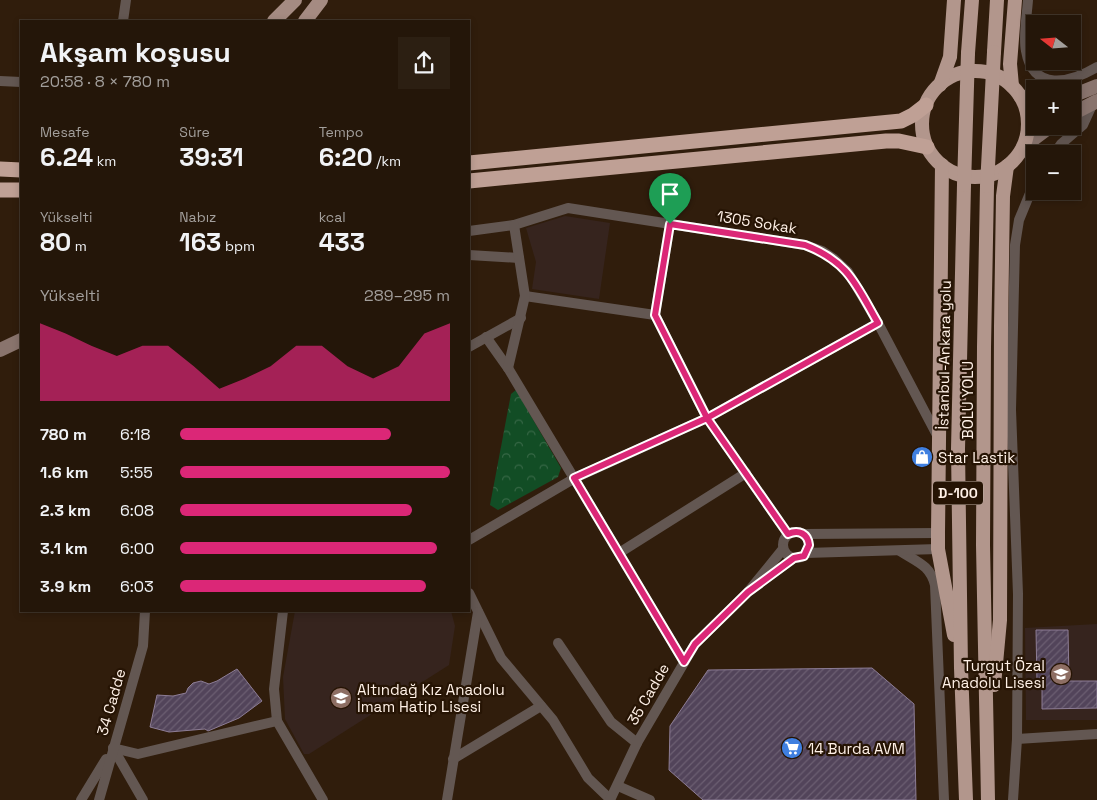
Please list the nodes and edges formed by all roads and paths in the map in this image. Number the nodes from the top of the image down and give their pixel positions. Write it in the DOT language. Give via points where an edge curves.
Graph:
graph roads {
  1 [pos="126,0"];
  2 [pos="295,0"];
  3 [pos="320,0"];
  4 [pos="954,0"];
  5 [pos="972,0"];
  6 [pos="997,0"];
  7 [pos="1015,0"];
  8 [pos="1028,0"];
  9 [pos="123,20"];
  10 [pos="275,20"];
  11 [pos="306,20"];
  12 [pos="1097,68"];
  13 [pos="0,81"];
  14 [pos="20,82"];
  15 [pos="940,85"];
  16 [pos="1097,86"];
  17 [pos="1016,91"];
  18 [pos="1081,92"];
  19 [pos="1026,95"];
  20 [pos="1095,102"];
  21 [pos="926,105"];
  22 [pos="1081,109"];
  23 [pos="1039,135"];
  24 [pos="1060,145"];
  25 [pos="927,147"];
  26 [pos="1023,147"];
  27 [pos="470,163"];
  28 [pos="942,165"];
  29 [pos="1007,166"];
  30 [pos="0,169"];
  31 [pos="20,170"];
  32 [pos="470,181"];
  33 [pos="0,190"];
  34 [pos="20,190"];
  35 [pos="1027,200"];
  36 [pos="670,224"];
  37 [pos="514,225"];
  38 [pos="470,232"];
  39 [pos="470,256"];
  40 [pos="519,258"];
  41 [pos="525,296"];
  42 [pos="655,315"];
  43 [pos="520,318"];
  44 [pos="878,323"];
  45 [pos="486,337"];
  46 [pos="20,340"];
  47 [pos="470,346"];
  48 [pos="0,350"];
  49 [pos="508,368"];
  50 [pos="707,418"];
  51 [pos="938,438"];
  52 [pos="746,473"];
  53 [pos="574,478"];
  54 [pos="938,533"];
  55 [pos="788,534"];
  56 [pos="804,534"];
  57 [pos="470,539"];
  58 [pos="783,549"];
  59 [pos="938,549"];
  60 [pos="900,551"];
  61 [pos="619,553"];
  62 [pos="806,553"];
  63 [pos="794,558"];
  64 [pos="748,592"];
  65 [pos="470,595"];
  66 [pos="145,612"];
  67 [pos="283,612"];
  68 [pos="478,612"];
  69 [pos="558,643"];
  70 [pos="684,662"];
  71 [pos="962,668"];
  72 [pos="541,706"];
  73 [pos="277,721"];
  74 [pos="1097,734"];
  75 [pos="1017,739"];
  76 [pos="637,743"];
  77 [pos="114,748"];
  78 [pos="988,753"];
  79 [pos="453,759"];
  80 [pos="618,786"];
  81 [pos="81,800"];
  82 [pos="99,800"];
  83 [pos="144,800"];
  84 [pos="323,800"];
  85 [pos="447,800"];
  86 [pos="610,800"];
  87 [pos="650,800"];
  88 [pos="944,800"];
  89 [pos="966,800"];
  90 [pos="988,800"];
  91 [pos="1013,800"];
  1 -- 9 [label="street"];
  2 -- 10 [label="main road"];
  3 -- 11 [label="main road"];
  4 -- 15 [label="highway" via="950,57"];
  5 -- 71 [label="highway, İstanbul-Ankara yolu / D-100, bridge" via="958,449"];
  6 -- 78 [label="highway, BOLU YOLU / D-100, bridge" via="987,186 984,347 983,546"];
  7 -- 17 [label="highway" via="1010,64"];
  8 -- 12 [label="street" via="1025,50 1037,75 1066,80"];
  13 -- 14 [label="street"];
  15 -- 17 [label="highway" via="951,77 976,71 1002,78"];
  15 -- 21 [label="highway"];
  16 -- 18 [label="main road"];
  17 -- 19 [label="main road"];
  17 -- 26 [label="highway" via="1026,108 1028,121"];
  20 -- 22 [label="main road"];
  20 -- 24 [label="street" via="1083,125"];
  21 -- 25 [label="highway" via="922,129"];
  21 -- 27 [label="highway" via="901,121"];
  23 -- 26 [label="main road"];
  25 -- 28 [label="highway"];
  25 -- 32 [label="highway" via="886,141"];
  26 -- 29 [label="highway"];
  28 -- 29 [label="highway" via="954,173 981,177"];
  28 -- 51 [label="highway"];
  29 -- 78 [label="highway" via="1003,196 1000,326 1000,620"];
  30 -- 31 [label="highway"];
  33 -- 34 [label="highway"];
  35 -- 75 [label="street" via="1019,220 1015,245 1011,410 1018,594"];
  36 -- 37 [label="street, 1305 Sokak" via="568,208"];
  36 -- 42 [label="street"];
  36 -- 44 [label="street, 1305 Sokak" via="805,245 822,251 848,272"];
  37 -- 38 [label="street, 1305 Sokak"];
  37 -- 40 [label="street"];
  39 -- 40 [label="street"];
  40 -- 41 [label="street"];
  41 -- 42 [label="street"];
  41 -- 43 [label="street"];
  42 -- 50 [label="street"];
  43 -- 45 [label="street"];
  43 -- 49 [label="street"];
  44 -- 50 [label="street"];
  44 -- 51 [label="street, 1305 Sokak"];
  45 -- 47 [label="street"];
  45 -- 49 [label="street"];
  46 -- 48 [label="main road"];
  49 -- 53 [label="street"];
  50 -- 52 [label="street"];
  50 -- 53 [label="street"];
  51 -- 54 [label="highway"];
  52 -- 55 [label="street"];
  52 -- 61 [label="street"];
  53 -- 57 [label="street"];
  53 -- 61 [label="street"];
  54 -- 56 [label="street"];
  54 -- 59 [label="highway"];
  55 -- 56 [label="street" via="796,531"];
  55 -- 58 [label="street" via="783,540"];
  56 -- 62 [label="street" via="809,541"];
  58 -- 63 [label="street"];
  58 -- 64 [label="street"];
  59 -- 60 [label="street"];
  59 -- 71 [label="highway"];
  60 -- 62 [label="street"];
  60 -- 88 [label="street" via="925,566 935,585"];
  61 -- 70 [label="street"];
  62 -- 63 [label="street"];
  63 -- 64 [label="street"];
  64 -- 70 [label="street, 35 Cadde" via="695,644"];
  65 -- 68 [label="street"];
  66 -- 77 [label="street, 34 Cadde" via="143,646"];
  67 -- 73 [label="street" via="274,689"];
  68 -- 72 [label="street" via="501,658"];
  68 -- 79 [label="street"];
  69 -- 76 [label="street" via="611,722"];
  70 -- 76 [label="street, 35 Cadde"];
  71 -- 89 [label="highway, İstanbul-Ankara yolu / D-100"];
  72 -- 79 [label="street"];
  72 -- 86 [label="street" via="588,778"];
  73 -- 77 [label="street" via="138,754"];
  73 -- 84 [label="street"];
  74 -- 75 [label="street"];
  75 -- 91 [label="street"];
  76 -- 80 [label="street, 35 Cadde"];
  77 -- 81 [label="street"];
  77 -- 82 [label="street, 34 Cadde"];
  77 -- 83 [label="street"];
  78 -- 90 [label="highway, BOLU YOLU"];
  79 -- 85 [label="street"];
  80 -- 86 [label="street, 35 Cadde"];
  80 -- 87 [label="street"];
}
